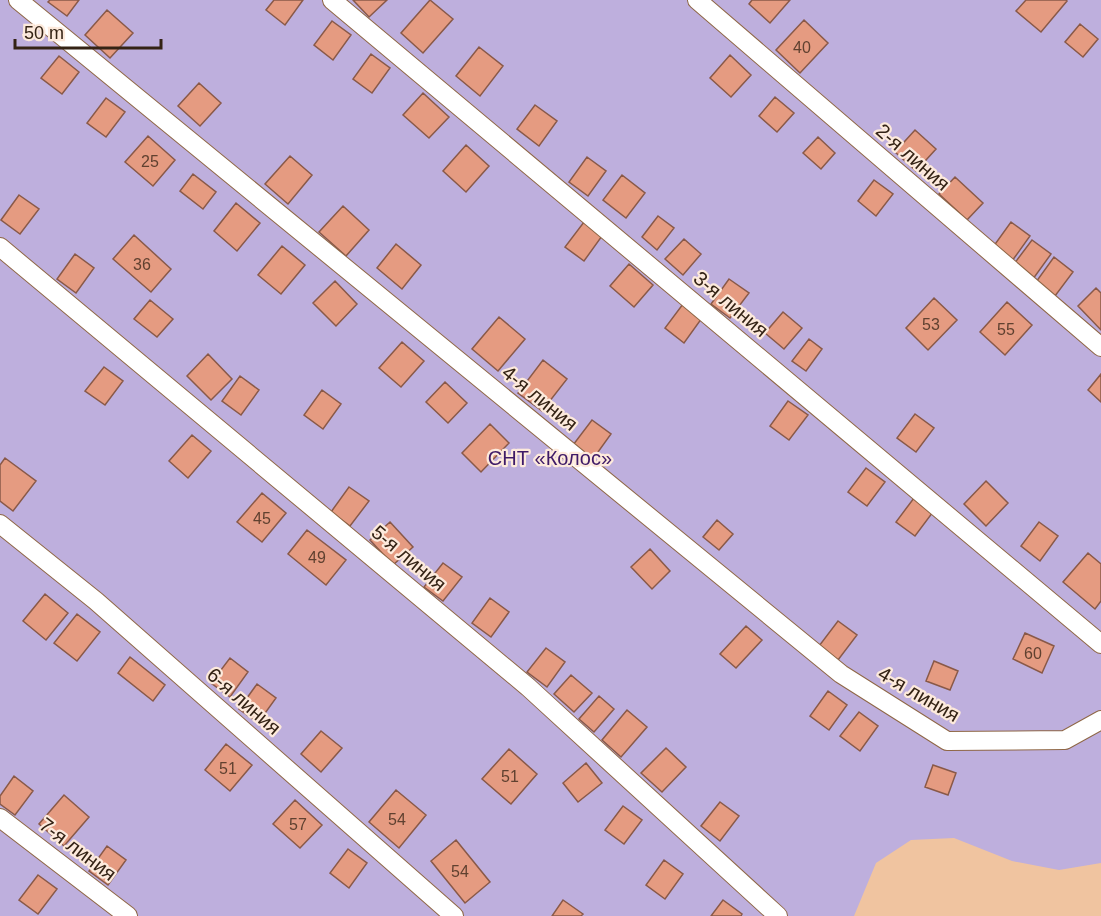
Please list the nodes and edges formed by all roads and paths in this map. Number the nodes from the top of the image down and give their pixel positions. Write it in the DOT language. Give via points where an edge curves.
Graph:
graph roads {
  1 [pos="18,0"];
  2 [pos="332,0"];
  3 [pos="697,0"];
  4 [pos="0,247"];
  5 [pos="1101,347"];
  6 [pos="0,524"];
  7 [pos="1101,645"];
  8 [pos="1101,720"];
  9 [pos="0,818"];
  10 [pos="128,916"];
  11 [pos="454,916"];
  12 [pos="778,916"];
  1 -- 8 [label="street, 4-я линия" via="841,675 947,741 1065,740"];
  2 -- 7 [label="street, 3-я линия"];
  3 -- 5 [label="street, 2-я линия"];
  4 -- 12 [label="street, 5-я линия" via="528,687"];
  6 -- 11 [label="street, 6-я линия" via="96,601"];
  9 -- 10 [label="street, 7-я линия"];
}
